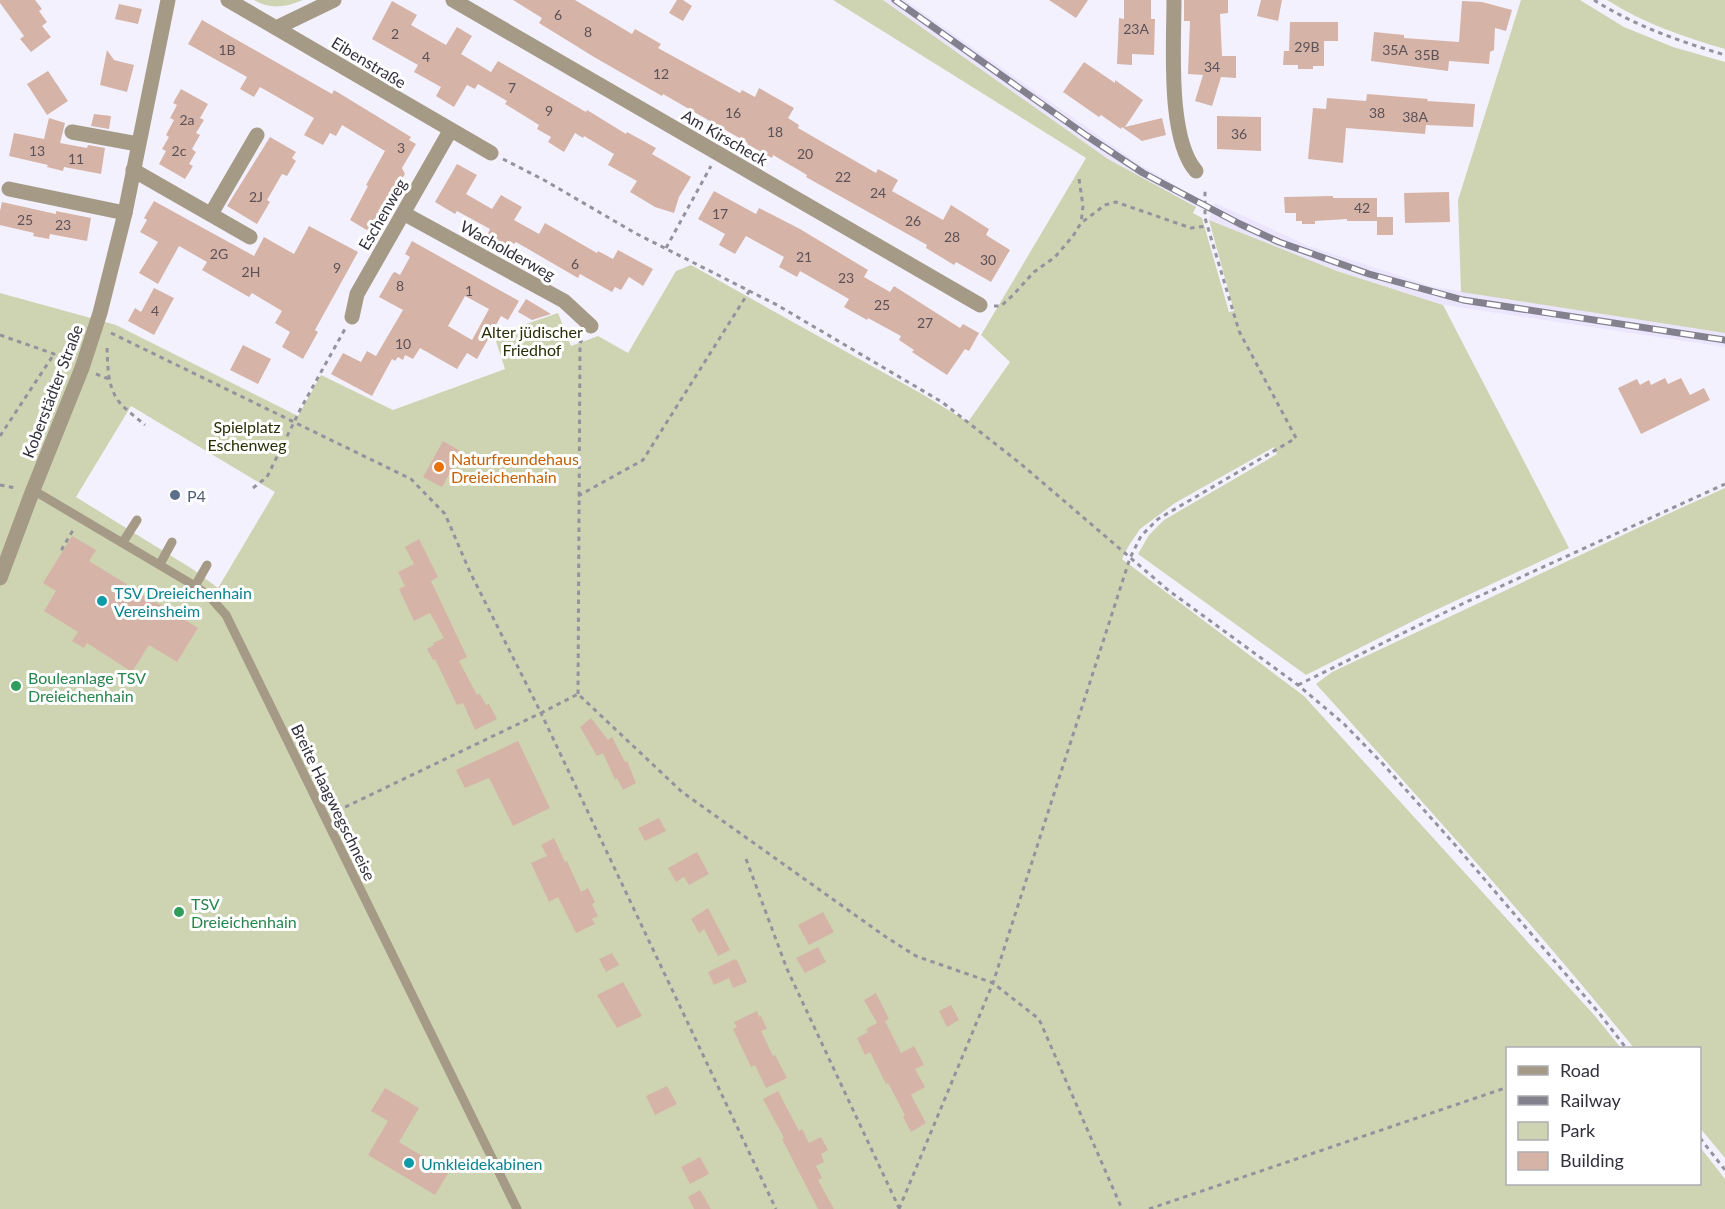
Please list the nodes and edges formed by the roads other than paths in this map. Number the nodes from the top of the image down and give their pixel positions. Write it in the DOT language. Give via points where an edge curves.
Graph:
graph roads {
  1 [pos="168,0"];
  2 [pos="228,0"];
  3 [pos="334,0"];
  4 [pos="453,0"];
  5 [pos="1174,0"];
  6 [pos="276,27"];
  7 [pos="450,131"];
  8 [pos="72,132"];
  9 [pos="257,135"];
  10 [pos="138,144"];
  11 [pos="491,153"];
  12 [pos="133,170"];
  13 [pos="1196,171"];
  14 [pos="9,189"];
  15 [pos="125,213"];
  16 [pos="403,213"];
  17 [pos="211,214"];
  18 [pos="250,237"];
  19 [pos="980,305"];
  20 [pos="352,317"];
  21 [pos="591,326"];
  22 [pos="33,490"];
  23 [pos="137,520"];
  24 [pos="123,542"];
  25 [pos="172,542"];
  26 [pos="160,564"];
  27 [pos="207,565"];
  28 [pos="0,578"];
  29 [pos="195,586"];
  30 [pos="517,1209"];
  1 -- 10 [label="street, Koberstädter Straße"];
  2 -- 6 [label="street, Eibenstraße"];
  3 -- 6 [label="street"];
  4 -- 19 [label="street, Am Kirscheck"];
  5 -- 13 [label="street" via="1174,97 1179,129"];
  6 -- 7 [label="street, Eibenstraße"];
  7 -- 11 [label="street, Eibenstraße"];
  7 -- 16 [label="street, Eschenweg"];
  8 -- 10 [label="street"];
  9 -- 17 [label="street"];
  10 -- 12 [label="street, Koberstädter Straße"];
  12 -- 15 [label="street, Koberstädter Straße"];
  12 -- 17 [label="street"];
  14 -- 15 [label="street"];
  15 -- 22 [label="street, Koberstädter Straße" via="102,303 101,329"];
  16 -- 20 [label="street, Eschenweg" via="357,294"];
  16 -- 21 [label="street, Wacholderweg" via="564,301"];
  17 -- 18 [label="street"];
  22 -- 24 [label="lane, Breite Haagwegschneise"];
  22 -- 28 [label="street, Koberstädter Straße"];
  23 -- 24 [label="lane"];
  24 -- 26 [label="lane, Breite Haagwegschneise"];
  25 -- 26 [label="lane"];
  26 -- 29 [label="lane, Breite Haagwegschneise"];
  27 -- 29 [label="lane"];
  29 -- 30 [label="lane, Breite Haagwegschneise" via="226,615"];
}
